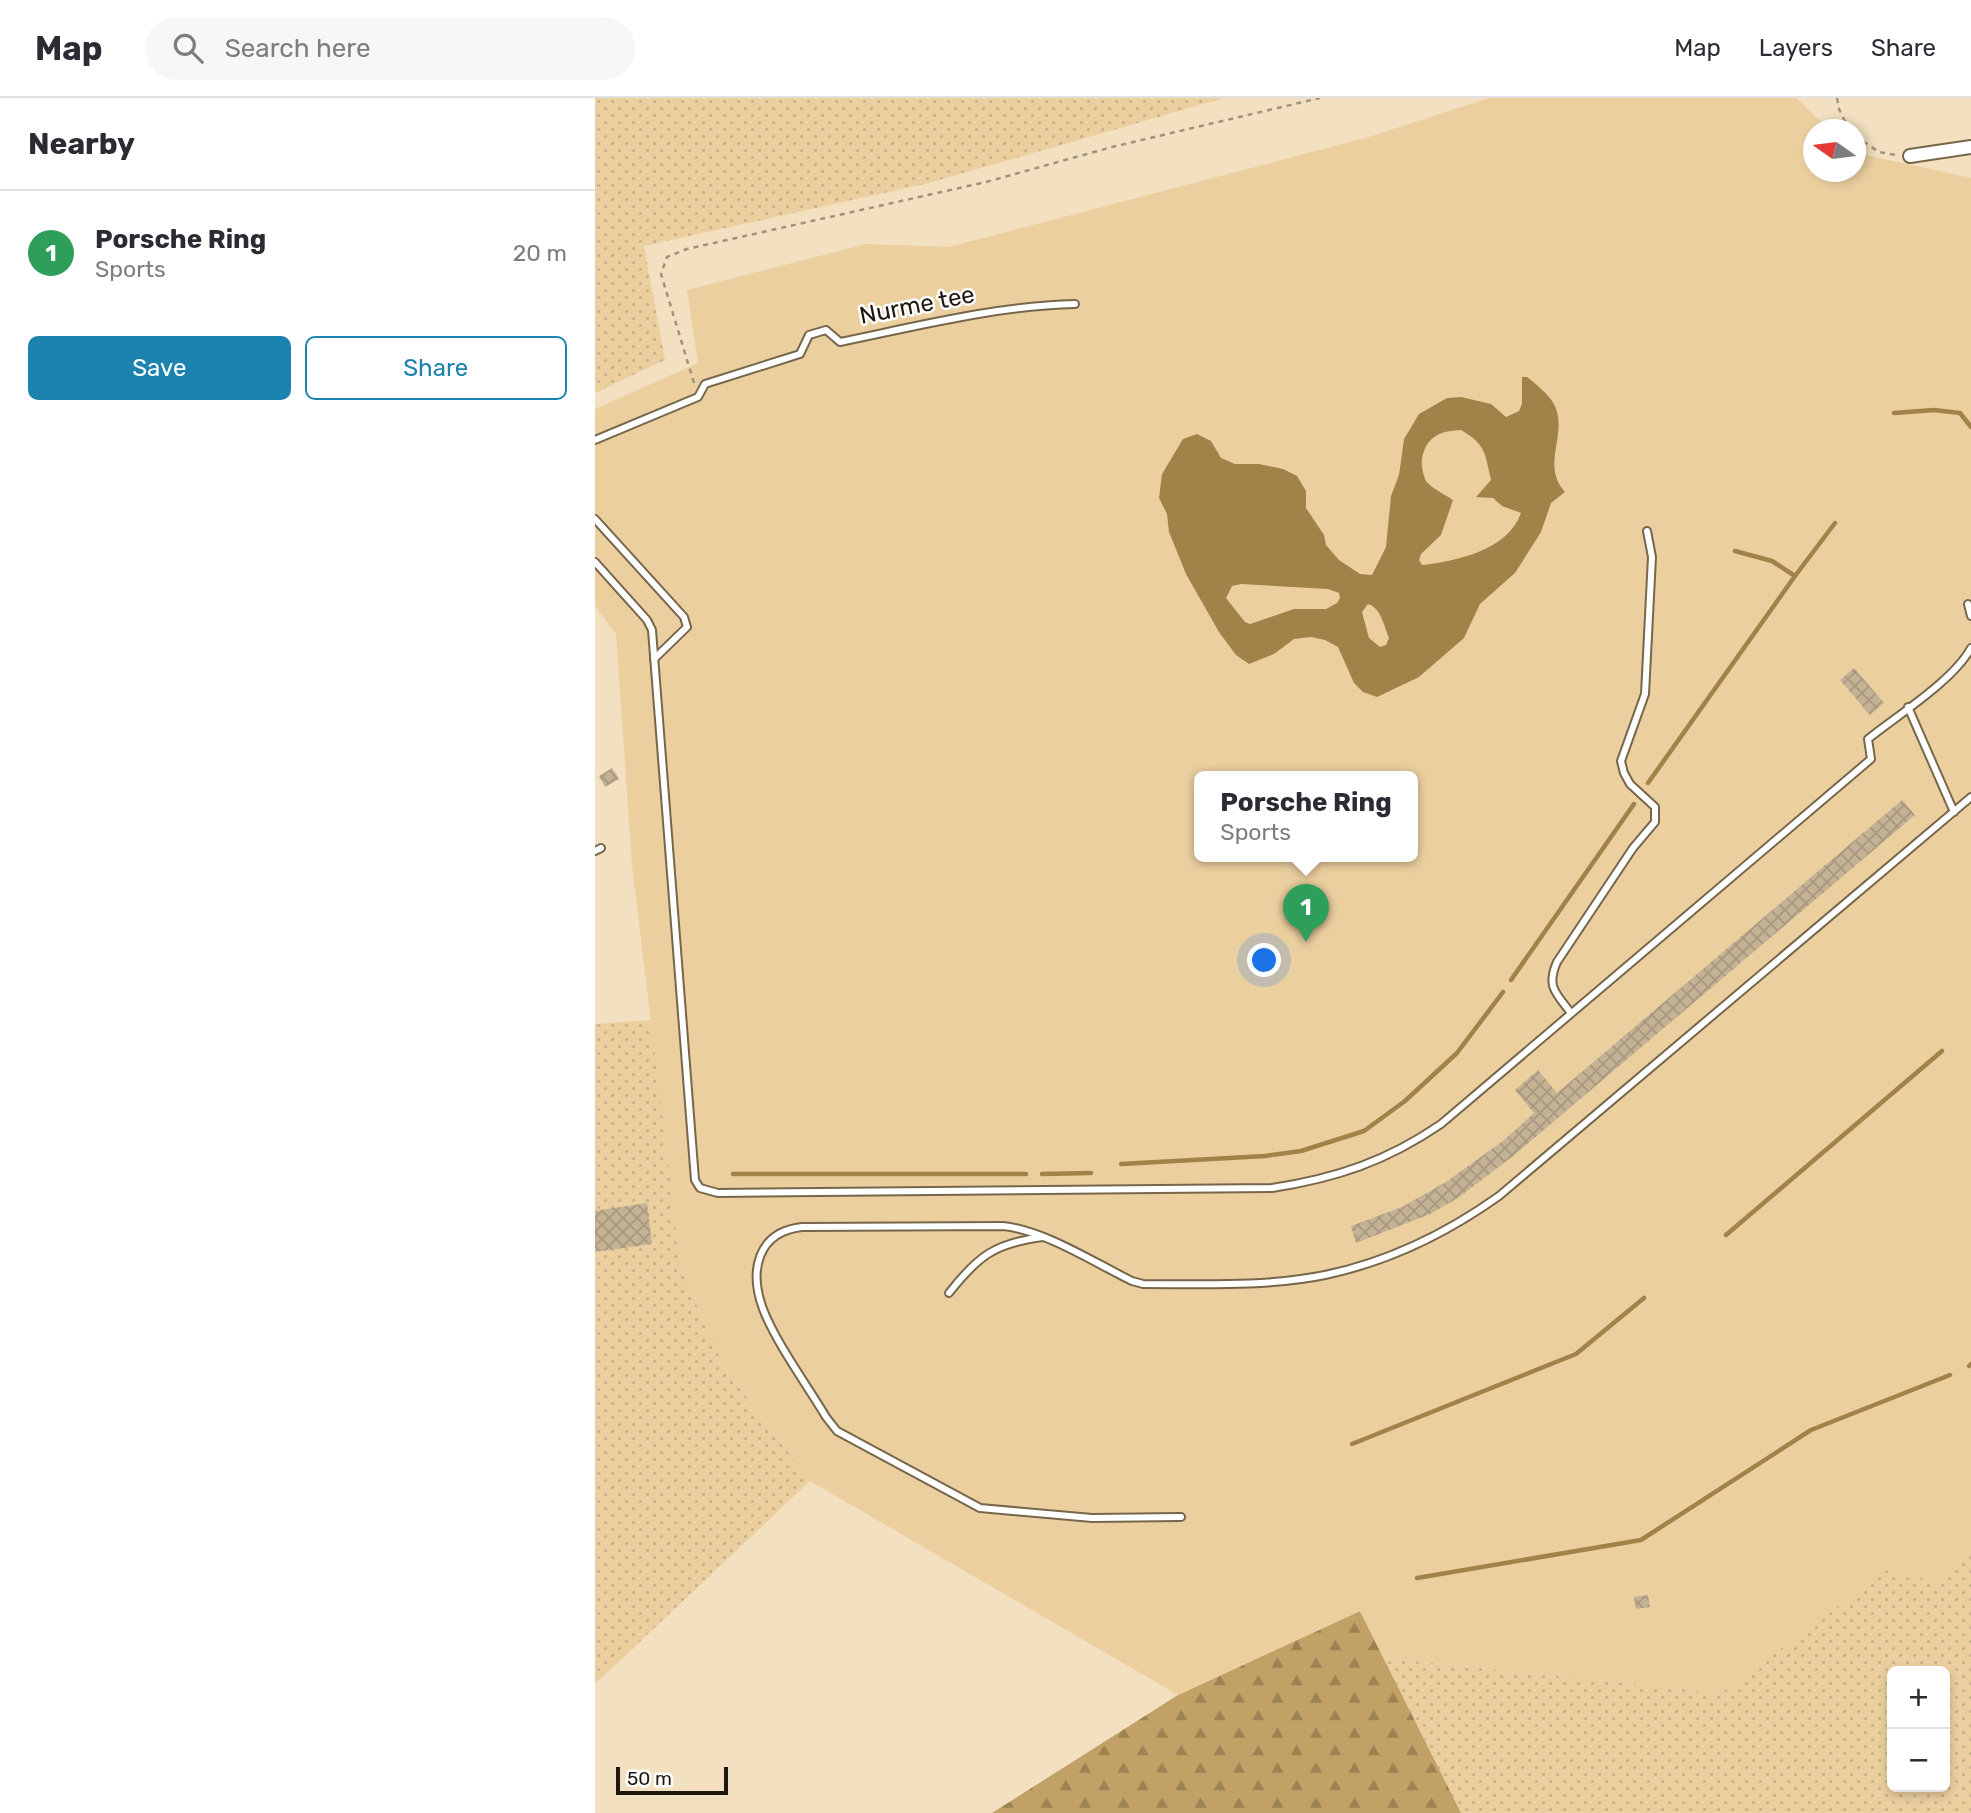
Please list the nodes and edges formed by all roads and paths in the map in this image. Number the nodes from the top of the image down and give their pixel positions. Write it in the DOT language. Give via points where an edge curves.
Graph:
graph roads {
  1 [pos="1320,98"];
  2 [pos="1837,98"];
  3 [pos="1844,119"];
  4 [pos="1866,143"];
  5 [pos="1971,147"];
  6 [pos="1910,156"];
  7 [pos="1075,304"];
  8 [pos="698,397"];
  9 [pos="595,440"];
  10 [pos="595,519"];
  11 [pos="1647,531"];
  12 [pos="595,562"];
  13 [pos="1968,604"];
  14 [pos="1971,616"];
  15 [pos="1971,648"];
  16 [pos="654,659"];
  17 [pos="1908,707"];
  18 [pos="1971,797"];
  19 [pos="1954,812"];
  20 [pos="1571,1013"];
  21 [pos="1045,1237"];
  22 [pos="949,1293"];
  23 [pos="1181,1517"];
  1 -- 8 [label="path" via="667,257 661,274"];
  2 -- 3 [label="path"];
  4 -- 6 [label="path" via="1879,152"];
  5 -- 6 [label="street"];
  7 -- 8 [label="lane, Nurme tee" via="965,316 840,342 826,330 809,335 800,354 705,384"];
  8 -- 9 [label="lane, Nurme tee"];
  10 -- 16 [label="lane" via="684,617 687,627"];
  11 -- 20 [label="lane" via="1652,557 1645,694 1621,761 1630,784 1655,807 1655,822 1633,848 1551,975 1551,985"];
  12 -- 16 [label="lane" via="646,620 652,630"];
  13 -- 14 [label="lane"];
  15 -- 17 [label="lane" via="1945,678"];
  16 -- 20 [label="lane" via="694,1172 700,1188 709,1192 1272,1188 1309,1182 1345,1174 1413,1143"];
  17 -- 19 [label="lane"];
  17 -- 20 [label="lane" via="1868,739 1871,759"];
  18 -- 19 [label="lane"];
  19 -- 21 [label="lane" via="1499,1196 1415,1244 1325,1275 1227,1284 1143,1284"];
  21 -- 22 [label="lane" via="1017,1240 988,1253 969,1267"];
  21 -- 23 [label="lane" via="1003,1226 787,1228 762,1249 758,1287 773,1329 837,1431 955,1496 999,1511 1092,1518"];
}
